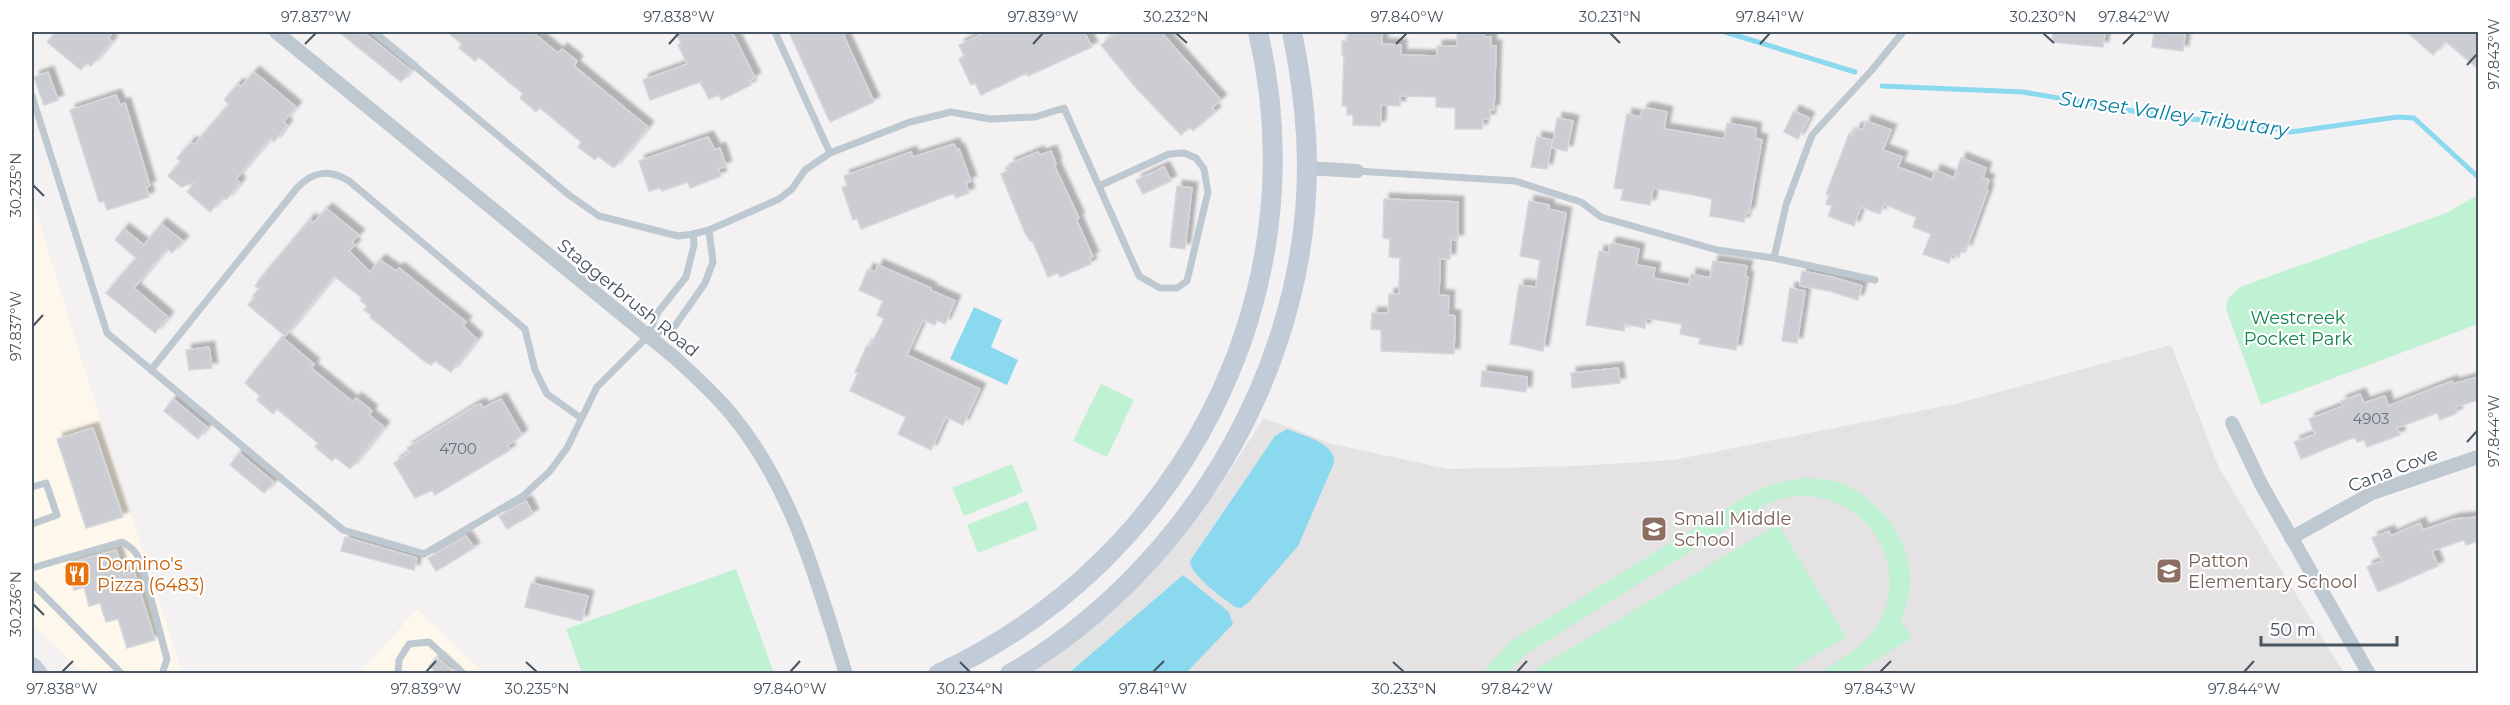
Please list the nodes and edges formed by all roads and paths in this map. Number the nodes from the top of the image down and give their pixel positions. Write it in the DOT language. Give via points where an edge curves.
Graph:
graph roads {
  1 [pos="276,32"];
  2 [pos="374,32"];
  3 [pos="775,32"];
  4 [pos="1258,32"];
  5 [pos="1292,32"];
  6 [pos="1903,32"];
  7 [pos="32,96"];
  8 [pos="830,153"];
  9 [pos="1306,168"];
  10 [pos="1357,171"];
  11 [pos="1099,186"];
  12 [pos="709,230"];
  13 [pos="693,234"];
  14 [pos="1774,258"];
  15 [pos="1875,280"];
  16 [pos="647,337"];
  17 [pos="151,370"];
  18 [pos="581,418"];
  19 [pos="2232,423"];
  20 [pos="2478,457"];
  21 [pos="32,487"];
  22 [pos="32,524"];
  23 [pos="2291,538"];
  24 [pos="32,568"];
  25 [pos="32,584"];
  26 [pos="32,667"];
  27 [pos="38,674"];
  28 [pos="122,674"];
  29 [pos="162,674"];
  30 [pos="401,674"];
  31 [pos="464,674"];
  32 [pos="846,674"];
  33 [pos="938,674"];
  34 [pos="1010,674"];
  35 [pos="2369,674"];
  1 -- 16 [label="street, Staggerbrush Road"];
  2 -- 13 [label="lane" via="599,216 678,236"];
  3 -- 8 [label="lane"];
  4 -- 33 [label="street" via="1273,137 1269,228 1251,315 1214,411 1190,453 1142,518 1084,578 1022,627"];
  5 -- 9 [label="street" via="1301,79"];
  6 -- 14 [label="lane" via="1812,135 1786,205"];
  7 -- 17 [label="lane" via="107,333"];
  8 -- 11 [label="lane" via="910,122 951,112 990,119 1023,118 1064,108"];
  8 -- 12 [label="lane" via="805,170 792,189 779,199"];
  9 -- 10 [label="street"];
  9 -- 34 [label="street" via="1300,249 1289,306 1263,383 1234,441 1183,520 1149,560 1069,634"];
  10 -- 14 [label="lane" via="1515,181 1581,202 1601,217 1717,250"];
  11 -- 11 [label="lane" via="1139,276 1160,288 1177,288 1187,281 1208,192 1204,169 1196,158 1184,153 1169,154"];
  12 -- 13 [label="lane"];
  12 -- 16 [label="lane" via="713,262 705,283 675,326"];
  13 -- 16 [label="lane" via="686,278 658,312"];
  14 -- 15 [label="lane"];
  16 -- 18 [label="lane" via="597,387"];
  16 -- 32 [label="street, Staggerbrush Road" via="712,392 752,441 808,552"];
  17 -- 18 [label="lane" via="343,530 424,554 537,484 567,448"];
  17 -- 18 [label="lane" via="297,188 311,176 328,172 348,181 525,329 535,370 547,394"];
  19 -- 23 [label="street"];
  20 -- 23 [label="street, Cana Cove" via="2372,494"];
  21 -- 22 [label="lane" via="46,483 57,515"];
  23 -- 35 [label="street"];
  24 -- 29 [label="lane" via="122,542 132,547 142,565 167,659"];
  25 -- 28 [label="lane"];
  26 -- 27 [label="street"];
  30 -- 31 [label="lane" via="399,660 409,644 429,642"];
}
